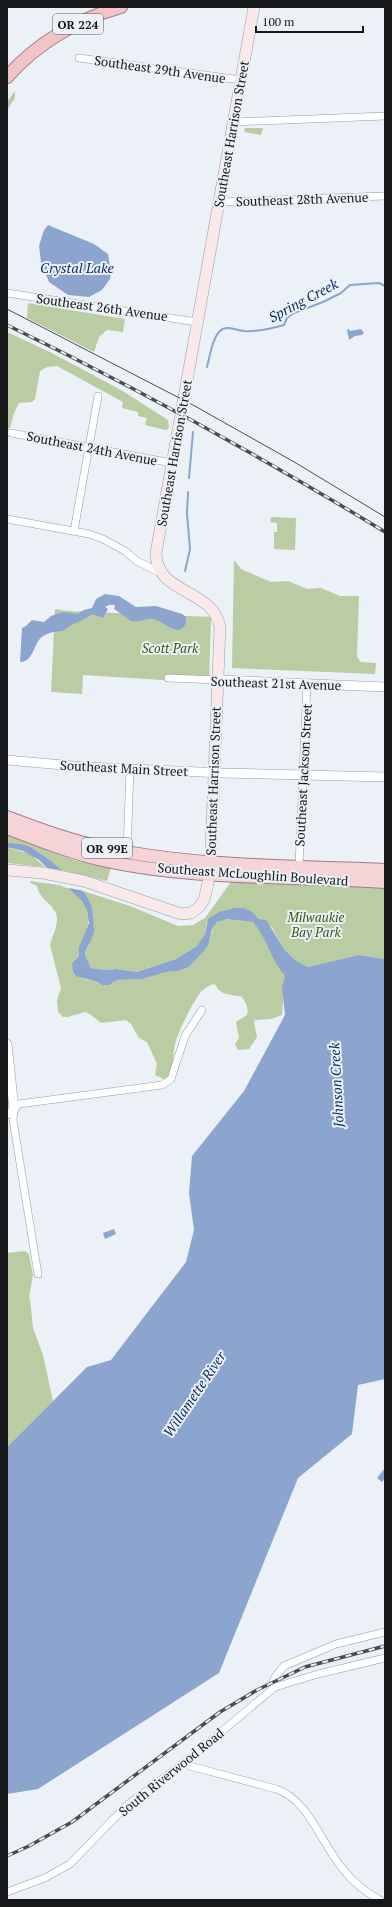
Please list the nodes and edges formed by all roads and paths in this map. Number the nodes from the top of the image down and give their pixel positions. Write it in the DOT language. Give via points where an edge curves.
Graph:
graph roads {
  1 [pos="121,7"];
  2 [pos="254,7"];
  3 [pos="79,58"];
  4 [pos="7,77"];
  5 [pos="241,80"];
  6 [pos="385,116"];
  7 [pos="234,122"];
  8 [pos="385,196"];
  9 [pos="219,202"];
  10 [pos="7,293"];
  11 [pos="197,322"];
  12 [pos="98,396"];
  13 [pos="11,433"];
  14 [pos="89,448"];
  15 [pos="172,463"];
  16 [pos="7,519"];
  17 [pos="74,531"];
  18 [pos="161,573"];
  19 [pos="168,678"];
  20 [pos="218,680"];
  21 [pos="307,683"];
  22 [pos="385,686"];
  23 [pos="7,760"];
  24 [pos="130,769"];
  25 [pos="214,773"];
  26 [pos="302,776"];
  27 [pos="385,777"];
  28 [pos="7,817"];
  29 [pos="7,828"];
  30 [pos="127,852"];
  31 [pos="210,862"];
  32 [pos="299,866"];
  33 [pos="7,870"];
  34 [pos="385,870"];
  35 [pos="209,874"];
  36 [pos="385,882"];
  37 [pos="202,1010"];
  38 [pos="7,1044"];
  39 [pos="10,1112"];
  40 [pos="38,1274"];
  41 [pos="385,1632"];
  42 [pos="385,1658"];
  43 [pos="275,1687"];
  44 [pos="185,1762"];
  45 [pos="7,1892"];
  46 [pos="380,1900"];
  1 -- 4 [label="highway, OR 224" via="82,21 52,38"];
  2 -- 5 [label="main road, Southeast Harrison Street"];
  3 -- 5 [label="street, Southeast 29th Avenue"];
  5 -- 7 [label="main road, Southeast Harrison Street"];
  6 -- 7 [label="street"];
  7 -- 9 [label="main road, Southeast Harrison Street"];
  8 -- 9 [label="street, Southeast 28th Avenue"];
  9 -- 11 [label="main road, Southeast Harrison Street"];
  10 -- 11 [label="street, Southeast 26th Avenue"];
  11 -- 15 [label="main road, Southeast Harrison Street"];
  12 -- 14 [label="street"];
  13 -- 14 [label="street, Southeast 24th Avenue"];
  14 -- 15 [label="street, Southeast 24th Avenue"];
  14 -- 17 [label="street"];
  15 -- 18 [label="main road, Southeast Harrison Street" via="156,554"];
  16 -- 17 [label="street"];
  17 -- 18 [label="street" via="103,539"];
  18 -- 20 [label="main road, Southeast Harrison Street" via="170,583 205,602 217,617 220,630"];
  19 -- 20 [label="street, Southeast 21st Avenue"];
  20 -- 21 [label="street, Southeast 21st Avenue"];
  20 -- 25 [label="main road, Southeast Harrison Street"];
  21 -- 22 [label="street, Southeast 21st Avenue"];
  21 -- 26 [label="street, Southeast Jackson Street"];
  23 -- 24 [label="street, Southeast Main Street"];
  24 -- 25 [label="street, Southeast Main Street"];
  24 -- 30 [label="street"];
  25 -- 26 [label="street, Southeast Main Street"];
  25 -- 31 [label="main road, Southeast Harrison Street"];
  26 -- 27 [label="street, Southeast Main Street"];
  26 -- 32 [label="street, Southeast Jackson Street"];
  28 -- 30 [label="main road, Southeast McLoughlin Boulevard / OR 99E" via="82,843"];
  29 -- 35 [label="main road, Southeast McLoughlin Boulevard / OR 99E" via="102,860"];
  30 -- 31 [label="main road, Southeast McLoughlin Boulevard / OR 99E"];
  31 -- 32 [label="main road, Southeast McLoughlin Boulevard / OR 99E"];
  31 -- 35 [label="main road, Southeast Harrison Street"];
  32 -- 34 [label="main road, Southeast McLoughlin Boulevard / OR 99E"];
  33 -- 35 [label="main road, Southeast Harrison Street" via="43,873 98,886 185,914 195,911 204,900"];
  35 -- 36 [label="main road, Southeast McLoughlin Boulevard / OR 99E"];
  37 -- 39 [label="street" via="185,1036 171,1079 162,1085 19,1104"];
  38 -- 39 [label="street"];
  39 -- 40 [label="street"];
  41 -- 43 [label="street" via="336,1644 284,1666 275,1677"];
  42 -- 43 [label="street, South Riverwood Road"];
  43 -- 44 [label="street, South Riverwood Road"];
  44 -- 45 [label="street, South Riverwood Road" via="126,1806 70,1864 45,1878"];
  44 -- 46 [label="street" via="190,1766 289,1794 303,1809 341,1867 359,1885"];
}
